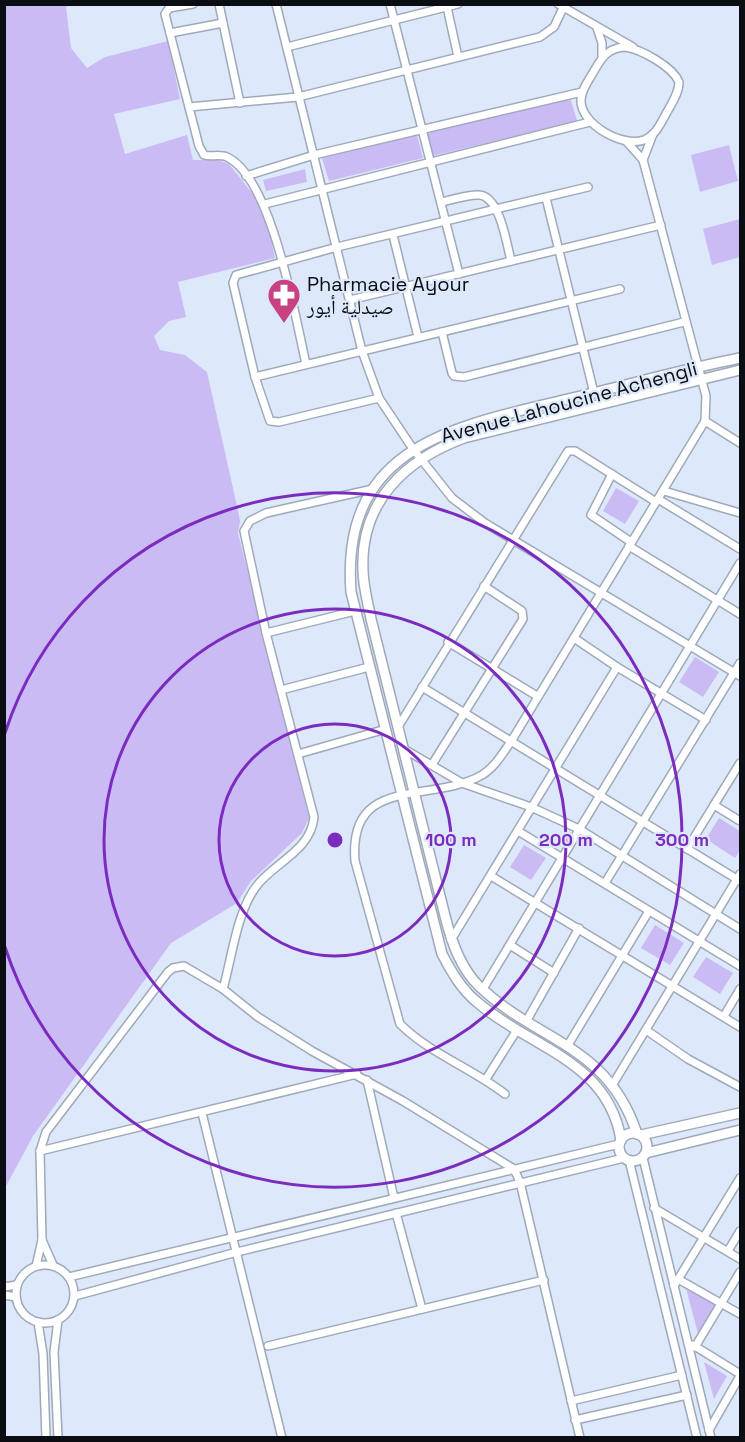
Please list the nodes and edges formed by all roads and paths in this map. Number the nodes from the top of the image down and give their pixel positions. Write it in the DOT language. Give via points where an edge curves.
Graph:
graph roads {
  1 [pos="193,4"];
  2 [pos="219,4"];
  3 [pos="276,4"];
  4 [pos="390,4"];
  5 [pos="458,4"];
  6 [pos="560,6"];
  7 [pos="447,7"];
  8 [pos="394,20"];
  9 [pos="223,23"];
  10 [pos="597,28"];
  11 [pos="170,33"];
  12 [pos="287,47"];
  13 [pos="638,50"];
  14 [pos="458,57"];
  15 [pos="602,57"];
  16 [pos="407,70"];
  17 [pos="582,92"];
  18 [pos="298,97"];
  19 [pos="240,103"];
  20 [pos="189,106"];
  21 [pos="591,122"];
  22 [pos="422,129"];
  23 [pos="653,134"];
  24 [pos="626,141"];
  25 [pos="314,155"];
  26 [pos="643,160"];
  27 [pos="431,162"];
  28 [pos="246,176"];
  29 [pos="588,187"];
  30 [pos="323,190"];
  31 [pos="546,198"];
  32 [pos="441,202"];
  33 [pos="265,204"];
  34 [pos="497,209"];
  35 [pos="446,221"];
  36 [pos="660,225"];
  37 [pos="393,235"];
  38 [pos="337,247"];
  39 [pos="558,249"];
  40 [pos="511,261"];
  41 [pos="281,262"];
  42 [pos="459,274"];
  43 [pos="407,287"];
  44 [pos="620,289"];
  45 [pos="572,299"];
  46 [pos="350,300"];
  47 [pos="684,322"];
  48 [pos="442,332"];
  49 [pos="418,337"];
  50 [pos="582,347"];
  51 [pos="362,351"];
  52 [pos="741,358"];
  53 [pos="306,364"];
  54 [pos="697,368"];
  55 [pos="741,370"];
  56 [pos="255,377"];
  57 [pos="700,380"];
  58 [pos="594,393"];
  59 [pos="379,398"];
  60 [pos="705,421"];
  61 [pos="741,443"];
  62 [pos="414,449"];
  63 [pos="420,458"];
  64 [pos="612,474"];
  65 [pos="373,489"];
  66 [pos="664,491"];
  67 [pos="657,501"];
  68 [pos="741,513"];
  69 [pos="512,539"];
  70 [pos="630,544"];
  71 [pos="741,549"];
  72 [pos="741,563"];
  73 [pos="484,586"];
  74 [pos="601,593"];
  75 [pos="718,600"];
  76 [pos="355,611"];
  77 [pos="741,614"];
  78 [pos="266,633"];
  79 [pos="574,638"];
  80 [pos="448,642"];
  81 [pos="691,646"];
  82 [pos="741,663"];
  83 [pos="369,666"];
  84 [pos="617,667"];
  85 [pos="493,668"];
  86 [pos="738,675"];
  87 [pos="422,687"];
  88 [pos="281,690"];
  89 [pos="661,693"];
  90 [pos="537,696"];
  91 [pos="464,713"];
  92 [pos="706,720"];
  93 [pos="398,727"];
  94 [pos="386,729"];
  95 [pos="512,741"];
  96 [pos="404,749"];
  97 [pos="298,754"];
  98 [pos="433,763"];
  99 [pos="741,763"];
  100 [pos="555,767"];
  101 [pos="462,783"];
  102 [pos="415,793"];
  103 [pos="600,794"];
  104 [pos="402,795"];
  105 [pos="714,805"];
  106 [pos="531,807"];
  107 [pos="741,821"];
  108 [pos="643,822"];
  109 [pos="579,829"];
  110 [pos="518,831"];
  111 [pos="687,849"];
  112 [pos="621,855"];
  113 [pos="564,858"];
  114 [pos="491,876"];
  115 [pos="740,878"];
  116 [pos="605,884"];
  117 [pos="536,903"];
  118 [pos="650,911"];
  119 [pos="716,915"];
  120 [pos="579,928"];
  121 [pos="741,928"];
  122 [pos="451,940"];
  123 [pos="700,940"];
  124 [pos="510,945"];
  125 [pos="622,955"];
  126 [pos="741,966"];
  127 [pos="554,973"];
  128 [pos="673,986"];
  129 [pos="223,989"];
  130 [pos="483,989"];
  131 [pos="741,989"];
  132 [pos="724,1017"];
  133 [pos="527,1020"];
  134 [pos="741,1027"];
  135 [pos="517,1030"];
  136 [pos="646,1030"];
  137 [pos="568,1045"];
  138 [pos="357,1074"];
  139 [pos="486,1079"];
  140 [pos="367,1080"];
  141 [pos="613,1084"];
  142 [pos="741,1087"];
  143 [pos="506,1094"];
  144 [pos="202,1113"];
  145 [pos="741,1113"];
  146 [pos="741,1130"];
  147 [pos="639,1135"];
  148 [pos="620,1142"];
  149 [pos="40,1151"];
  150 [pos="644,1155"];
  151 [pos="627,1159"];
  152 [pos="514,1169"];
  153 [pos="741,1178"];
  154 [pos="520,1182"];
  155 [pos="393,1198"];
  156 [pos="654,1208"];
  157 [pos="396,1213"];
  158 [pos="741,1231"];
  159 [pos="233,1236"];
  160 [pos="704,1237"];
  161 [pos="42,1240"];
  162 [pos="728,1251"];
  163 [pos="237,1252"];
  164 [pos="741,1259"];
  165 [pos="53,1265"];
  166 [pos="36,1266"];
  167 [pos="741,1272"];
  168 [pos="69,1277"];
  169 [pos="544,1280"];
  170 [pos="676,1283"];
  171 [pos="17,1285"];
  172 [pos="4,1287"];
  173 [pos="4,1295"];
  174 [pos="75,1296"];
  175 [pos="16,1297"];
  176 [pos="721,1303"];
  177 [pos="422,1309"];
  178 [pos="741,1314"];
  179 [pos="58,1320"];
  180 [pos="38,1322"];
  181 [pos="691,1344"];
  182 [pos="268,1346"];
  183 [pos="682,1375"];
  184 [pos="741,1375"];
  185 [pos="687,1395"];
  186 [pos="571,1401"];
  187 [pos="575,1420"];
  188 [pos="710,1434"];
  189 [pos="46,1437"];
  190 [pos="58,1437"];
  191 [pos="282,1437"];
  192 [pos="580,1437"];
  193 [pos="697,1437"];
  1 -- 11 [label="street" via="166,11"];
  2 -- 9 [label="street"];
  3 -- 12 [label="street"];
  4 -- 8 [label="street"];
  5 -- 7 [label="street"];
  6 -- 10 [label="street"];
  6 -- 14 [label="street" via="546,34"];
  7 -- 8 [label="street"];
  7 -- 14 [label="street"];
  8 -- 12 [label="street"];
  8 -- 16 [label="street"];
  9 -- 11 [label="street"];
  9 -- 19 [label="street"];
  10 -- 13 [label="street"];
  10 -- 15 [label="street"];
  11 -- 20 [label="street"];
  12 -- 18 [label="street"];
  13 -- 15 [label="street" via="619,48"];
  13 -- 23 [label="street" via="674,73 679,82"];
  14 -- 16 [label="street"];
  15 -- 17 [label="street"];
  16 -- 18 [label="street"];
  16 -- 22 [label="street"];
  17 -- 21 [label="street" via="582,108"];
  17 -- 22 [label="street"];
  18 -- 19 [label="street"];
  18 -- 25 [label="street"];
  19 -- 20 [label="street"];
  20 -- 28 [label="street" via="201,153 229,158"];
  21 -- 24 [label="street"];
  21 -- 27 [label="street"];
  22 -- 25 [label="street"];
  22 -- 27 [label="street"];
  23 -- 24 [label="street" via="640,141"];
  23 -- 26 [label="street"];
  24 -- 26 [label="street"];
  25 -- 28 [label="street"];
  25 -- 30 [label="street"];
  26 -- 36 [label="street"];
  27 -- 30 [label="street"];
  27 -- 32 [label="street"];
  28 -- 33 [label="street"];
  29 -- 31 [label="street"];
  30 -- 33 [label="street"];
  30 -- 38 [label="street"];
  31 -- 34 [label="street"];
  31 -- 39 [label="street"];
  32 -- 34 [label="street" via="479,195 486,196"];
  32 -- 35 [label="street"];
  33 -- 41 [label="street"];
  34 -- 35 [label="street"];
  34 -- 40 [label="street"];
  35 -- 37 [label="street"];
  35 -- 42 [label="street"];
  36 -- 39 [label="street"];
  36 -- 47 [label="street"];
  37 -- 38 [label="street"];
  37 -- 43 [label="street"];
  38 -- 41 [label="street"];
  38 -- 46 [label="street"];
  39 -- 40 [label="street"];
  39 -- 45 [label="street"];
  40 -- 42 [label="street"];
  41 -- 53 [label="street"];
  41 -- 56 [label="street" via="240,273 233,279"];
  42 -- 43 [label="street"];
  43 -- 46 [label="street"];
  43 -- 49 [label="street"];
  44 -- 45 [label="street"];
  45 -- 48 [label="street"];
  45 -- 50 [label="street"];
  46 -- 51 [label="street"];
  47 -- 50 [label="street"];
  47 -- 54 [label="street"];
  48 -- 49 [label="street"];
  48 -- 50 [label="street" via="452,373 459,377"];
  49 -- 51 [label="street"];
  50 -- 58 [label="street"];
  51 -- 53 [label="street"];
  51 -- 59 [label="street"];
  52 -- 54 [label="street, Avenue Lahoucine Achengli"];
  53 -- 56 [label="street"];
  54 -- 57 [label="street"];
  54 -- 58 [label="street, Avenue Lahoucine Achengli"];
  55 -- 57 [label="street, Avenue Lahoucine Achengli"];
  56 -- 59 [label="street" via="267,418 273,422"];
  57 -- 60 [label="street" via="706,396"];
  57 -- 63 [label="street, Avenue Lahoucine Achengli" via="464,438"];
  58 -- 62 [label="street, Avenue Lahoucine Achengli" via="444,433"];
  59 -- 62 [label="street"];
  60 -- 61 [label="street"];
  60 -- 66 [label="street"];
  62 -- 63 [label="street"];
  62 -- 65 [label="street, Avenue Lahoucine Achengli" via="384,474"];
  63 -- 69 [label="street" via="452,498"];
  63 -- 93 [label="street, Avenue Lahoucine Achengli" via="385,492 369,528 363,556 364,585"];
  64 -- 67 [label="street"];
  64 -- 69 [label="street" via="575,451 568,451"];
  64 -- 70 [label="street" via="591,515"];
  65 -- 76 [label="street, Avenue Lahoucine Achengli" via="352,540 349,568"];
  65 -- 78 [label="street" via="288,506 261,515 247,525 244,535"];
  66 -- 67 [label="street"];
  66 -- 68 [label="street"];
  67 -- 70 [label="street"];
  67 -- 71 [label="street"];
  69 -- 73 [label="street"];
  69 -- 74 [label="street"];
  70 -- 74 [label="street"];
  70 -- 75 [label="street"];
  72 -- 75 [label="street"];
  73 -- 80 [label="street"];
  73 -- 85 [label="street" via="524,615"];
  74 -- 79 [label="street"];
  74 -- 81 [label="street"];
  75 -- 77 [label="street"];
  75 -- 81 [label="street"];
  76 -- 78 [label="street"];
  76 -- 83 [label="street, Avenue Lahoucine Achengli"];
  78 -- 88 [label="street"];
  79 -- 84 [label="street"];
  79 -- 90 [label="street"];
  80 -- 85 [label="street"];
  80 -- 87 [label="street"];
  81 -- 86 [label="street"];
  81 -- 89 [label="street"];
  82 -- 86 [label="street"];
  83 -- 88 [label="street"];
  83 -- 94 [label="street, Avenue Lahoucine Achengli"];
  84 -- 89 [label="street"];
  84 -- 100 [label="street"];
  85 -- 90 [label="street"];
  85 -- 91 [label="street"];
  86 -- 92 [label="street"];
  87 -- 91 [label="street"];
  87 -- 93 [label="street"];
  88 -- 97 [label="street"];
  89 -- 92 [label="street"];
  89 -- 103 [label="street"];
  90 -- 95 [label="street"];
  91 -- 95 [label="street"];
  91 -- 98 [label="street"];
  92 -- 108 [label="street"];
  93 -- 96 [label="street, Avenue Lahoucine Achengli"];
  94 -- 97 [label="street"];
  94 -- 104 [label="street, Avenue Lahoucine Achengli"];
  95 -- 100 [label="street"];
  95 -- 101 [label="street" via="493,767"];
  96 -- 98 [label="street"];
  96 -- 102 [label="street, Avenue Lahoucine Achengli"];
  97 -- 129 [label="street" via="313,826 309,837 260,882 245,904"];
  98 -- 101 [label="street"];
  99 -- 105 [label="street"];
  100 -- 103 [label="street"];
  100 -- 106 [label="street"];
  101 -- 102 [label="street"];
  101 -- 106 [label="street"];
  102 -- 104 [label="street"];
  102 -- 122 [label="street, Avenue Lahoucine Achengli"];
  103 -- 108 [label="street"];
  103 -- 109 [label="street"];
  104 -- 135 [label="street, Avenue Lahoucine Achengli" via="442,954 477,1003"];
  104 -- 139 [label="street" via="372,806 357,825 354,838 355,861 395,1012 400,1024 412,1035"];
  105 -- 107 [label="street"];
  105 -- 111 [label="street"];
  106 -- 109 [label="street"];
  106 -- 110 [label="street"];
  108 -- 111 [label="street"];
  108 -- 112 [label="street"];
  109 -- 112 [label="street"];
  109 -- 113 [label="street"];
  110 -- 113 [label="street"];
  110 -- 114 [label="street"];
  111 -- 115 [label="street"];
  112 -- 116 [label="street"];
  112 -- 119 [label="street"];
  113 -- 116 [label="street"];
  113 -- 117 [label="street"];
  114 -- 117 [label="street"];
  114 -- 122 [label="street"];
  115 -- 119 [label="street"];
  116 -- 118 [label="street"];
  117 -- 120 [label="street"];
  117 -- 124 [label="street"];
  118 -- 123 [label="street"];
  118 -- 125 [label="street"];
  119 -- 121 [label="street"];
  119 -- 123 [label="street"];
  120 -- 125 [label="street"];
  120 -- 127 [label="street"];
  122 -- 130 [label="street, Avenue Lahoucine Achengli"];
  123 -- 126 [label="street"];
  123 -- 128 [label="street"];
  124 -- 127 [label="street"];
  124 -- 130 [label="street"];
  125 -- 128 [label="street"];
  125 -- 137 [label="street"];
  127 -- 133 [label="street"];
  128 -- 132 [label="street"];
  128 -- 136 [label="street"];
  129 -- 138 [label="street" via="258,1017"];
  129 -- 149 [label="street" via="189,968 173,968 50,1127"];
  130 -- 133 [label="street, Avenue Lahoucine Achengli"];
  131 -- 132 [label="street"];
  132 -- 134 [label="street"];
  133 -- 137 [label="street, Avenue Lahoucine Achengli"];
  135 -- 139 [label="street"];
  135 -- 148 [label="street, Avenue Lahoucine Achengli" via="592,1079 615,1111"];
  136 -- 141 [label="street"];
  136 -- 142 [label="street" via="688,1059"];
  137 -- 141 [label="street, Avenue Lahoucine Achengli"];
  138 -- 140 [label="street"];
  138 -- 144 [label="street"];
  139 -- 143 [label="street"];
  140 -- 152 [label="street"];
  140 -- 155 [label="street"];
  141 -- 147 [label="street, Avenue Lahoucine Achengli"];
  144 -- 149 [label="street"];
  144 -- 159 [label="street"];
  145 -- 147 [label="street"];
  146 -- 150 [label="street"];
  147 -- 148 [label="street" via="628,1134"];
  147 -- 150 [label="street" via="647,1145"];
  148 -- 151 [label="street"];
  148 -- 152 [label="street"];
  149 -- 161 [label="street"];
  150 -- 151 [label="street"];
  150 -- 156 [label="street"];
  151 -- 154 [label="street"];
  151 -- 183 [label="street"];
  152 -- 154 [label="street"];
  152 -- 155 [label="street"];
  153 -- 160 [label="street"];
  154 -- 157 [label="street"];
  154 -- 169 [label="street"];
  155 -- 159 [label="street"];
  156 -- 160 [label="street"];
  156 -- 170 [label="street"];
  157 -- 163 [label="street"];
  157 -- 177 [label="street"];
  158 -- 162 [label="street"];
  159 -- 163 [label="street"];
  159 -- 168 [label="street"];
  160 -- 162 [label="street"];
  160 -- 170 [label="street"];
  161 -- 165 [label="street"];
  161 -- 166 [label="street"];
  162 -- 164 [label="street"];
  163 -- 174 [label="street"];
  163 -- 191 [label="street"];
  165 -- 166 [label="street"];
  165 -- 168 [label="street"];
  166 -- 171 [label="street"];
  167 -- 176 [label="street"];
  168 -- 174 [label="street"];
  169 -- 177 [label="street"];
  169 -- 186 [label="street"];
  170 -- 176 [label="street"];
  170 -- 181 [label="street"];
  171 -- 172 [label="street"];
  171 -- 175 [label="street"];
  173 -- 175 [label="street"];
  174 -- 179 [label="street" via="71,1308"];
  175 -- 180 [label="street" via="22,1311"];
  176 -- 178 [label="street"];
  176 -- 181 [label="street"];
  177 -- 182 [label="street"];
  179 -- 180 [label="street"];
  179 -- 190 [label="street" via="54,1352"];
  180 -- 189 [label="street"];
  181 -- 184 [label="street"];
  181 -- 188 [label="street"];
  183 -- 185 [label="street"];
  183 -- 186 [label="street"];
  184 -- 188 [label="street"];
  185 -- 187 [label="street"];
  185 -- 193 [label="street"];
  186 -- 187 [label="street"];
  187 -- 192 [label="street"];
}
